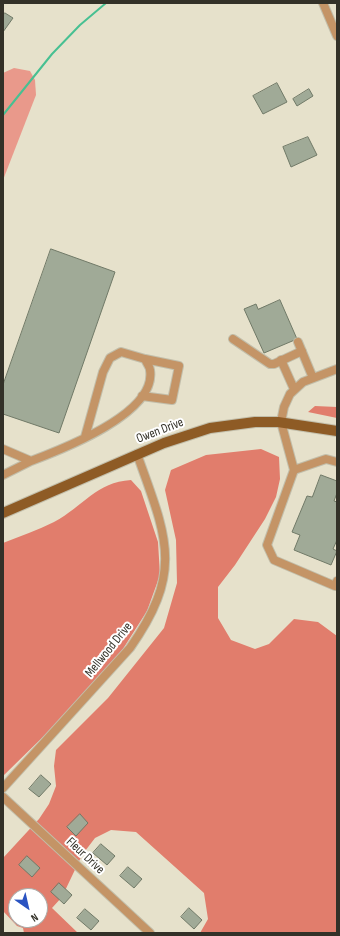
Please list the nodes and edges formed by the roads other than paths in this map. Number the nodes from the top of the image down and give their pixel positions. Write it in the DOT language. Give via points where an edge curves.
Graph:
graph roads {
  1 [pos="323,3"];
  2 [pos="337,36"];
  3 [pos="233,339"];
  4 [pos="298,342"];
  5 [pos="302,351"];
  6 [pos="145,359"];
  7 [pos="281,360"];
  8 [pos="337,369"];
  9 [pos="314,378"];
  10 [pos="294,389"];
  11 [pos="142,396"];
  12 [pos="281,422"];
  13 [pos="337,431"];
  14 [pos="85,437"];
  15 [pos="3,450"];
  16 [pos="137,454"];
  17 [pos="31,461"];
  18 [pos="337,462"];
  19 [pos="294,470"];
  20 [pos="3,475"];
  21 [pos="3,513"];
  22 [pos="336,585"];
  23 [pos="3,788"];
  24 [pos="3,797"];
  25 [pos="150,933"];
  1 -- 2 [label="street"];
  3 -- 7 [label="street" via="268,363 274,364"];
  4 -- 5 [label="street"];
  5 -- 7 [label="street"];
  5 -- 9 [label="street"];
  6 -- 11 [label="street" via="150,370 148,387"];
  6 -- 11 [label="street" via="179,366 172,400"];
  6 -- 14 [label="street" via="122,352 110,358 103,372"];
  7 -- 10 [label="street"];
  8 -- 9 [label="street"];
  9 -- 10 [label="street"];
  10 -- 12 [label="street" via="284,407"];
  11 -- 14 [label="street" via="135,407 118,420"];
  12 -- 13 [label="main road, Owen Drive"];
  12 -- 16 [label="main road, Owen Drive" via="255,422 210,428"];
  12 -- 19 [label="street"];
  14 -- 17 [label="street"];
  15 -- 17 [label="street"];
  16 -- 21 [label="main road, Owen Drive"];
  16 -- 23 [label="street, Mellwood Drive" via="159,515 165,540 165,572 156,601 130,648"];
  17 -- 20 [label="street"];
  18 -- 19 [label="street" via="326,459"];
  19 -- 22 [label="street" via="267,545 274,560"];
  24 -- 25 [label="street, Fleur Drive"];
}
